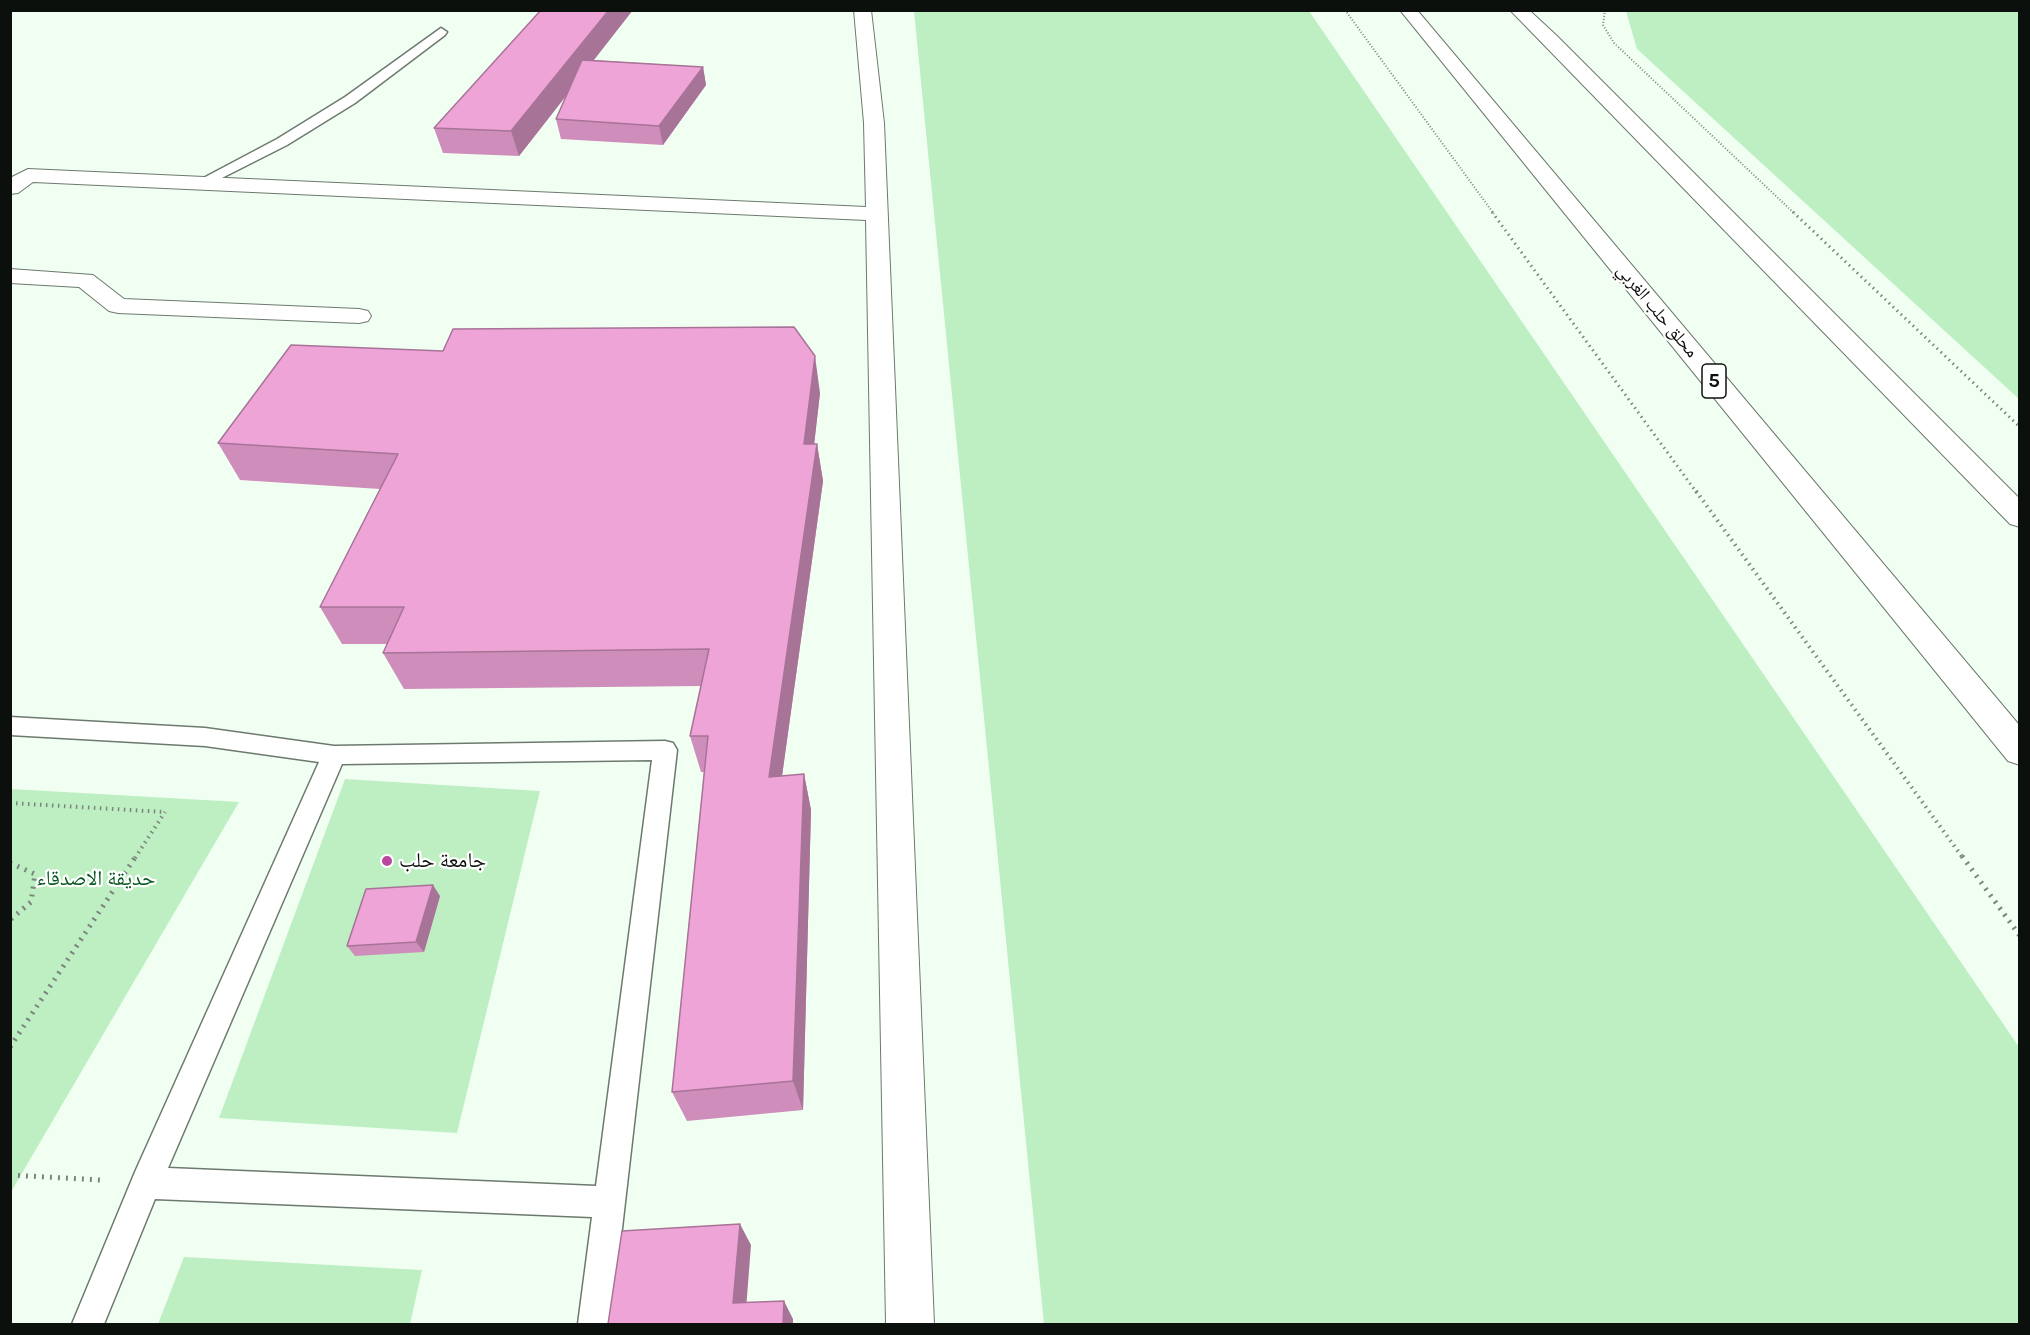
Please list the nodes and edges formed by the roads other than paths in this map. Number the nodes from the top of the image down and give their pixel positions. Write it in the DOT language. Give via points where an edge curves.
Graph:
graph roads {
  1 [pos="862,10"];
  2 [pos="1408,10"];
  3 [pos="1518,10"];
  4 [pos="441,32"];
  5 [pos="201,183"];
  6 [pos="10,188"];
  7 [pos="877,214"];
  8 [pos="10,276"];
  9 [pos="359,316"];
  10 [pos="2019,517"];
  11 [pos="10,726"];
  12 [pos="2019,751"];
  13 [pos="334,755"];
  14 [pos="146,1183"];
  15 [pos="609,1202"];
  16 [pos="88,1324"];
  17 [pos="595,1324"];
  18 [pos="910,1324"];
  1 -- 7 [label="main road" via="874,123"];
  2 -- 12 [label="main road, محلق حلب الغربي / 5"];
  3 -- 10 [label="main road" via="1552,30"];
  4 -- 5 [label="lane" via="350,100 282,142"];
  5 -- 6 [label="main road" via="28,175"];
  5 -- 7 [label="main road"];
  7 -- 18 [label="main road"];
  8 -- 9 [label="main road" via="85,280 118,306"];
  11 -- 13 [label="lane" via="205,737"];
  13 -- 14 [label="lane"];
  13 -- 15 [label="lane" via="665,750"];
  14 -- 15 [label="lane"];
  14 -- 16 [label="lane"];
  15 -- 17 [label="lane"];
}
